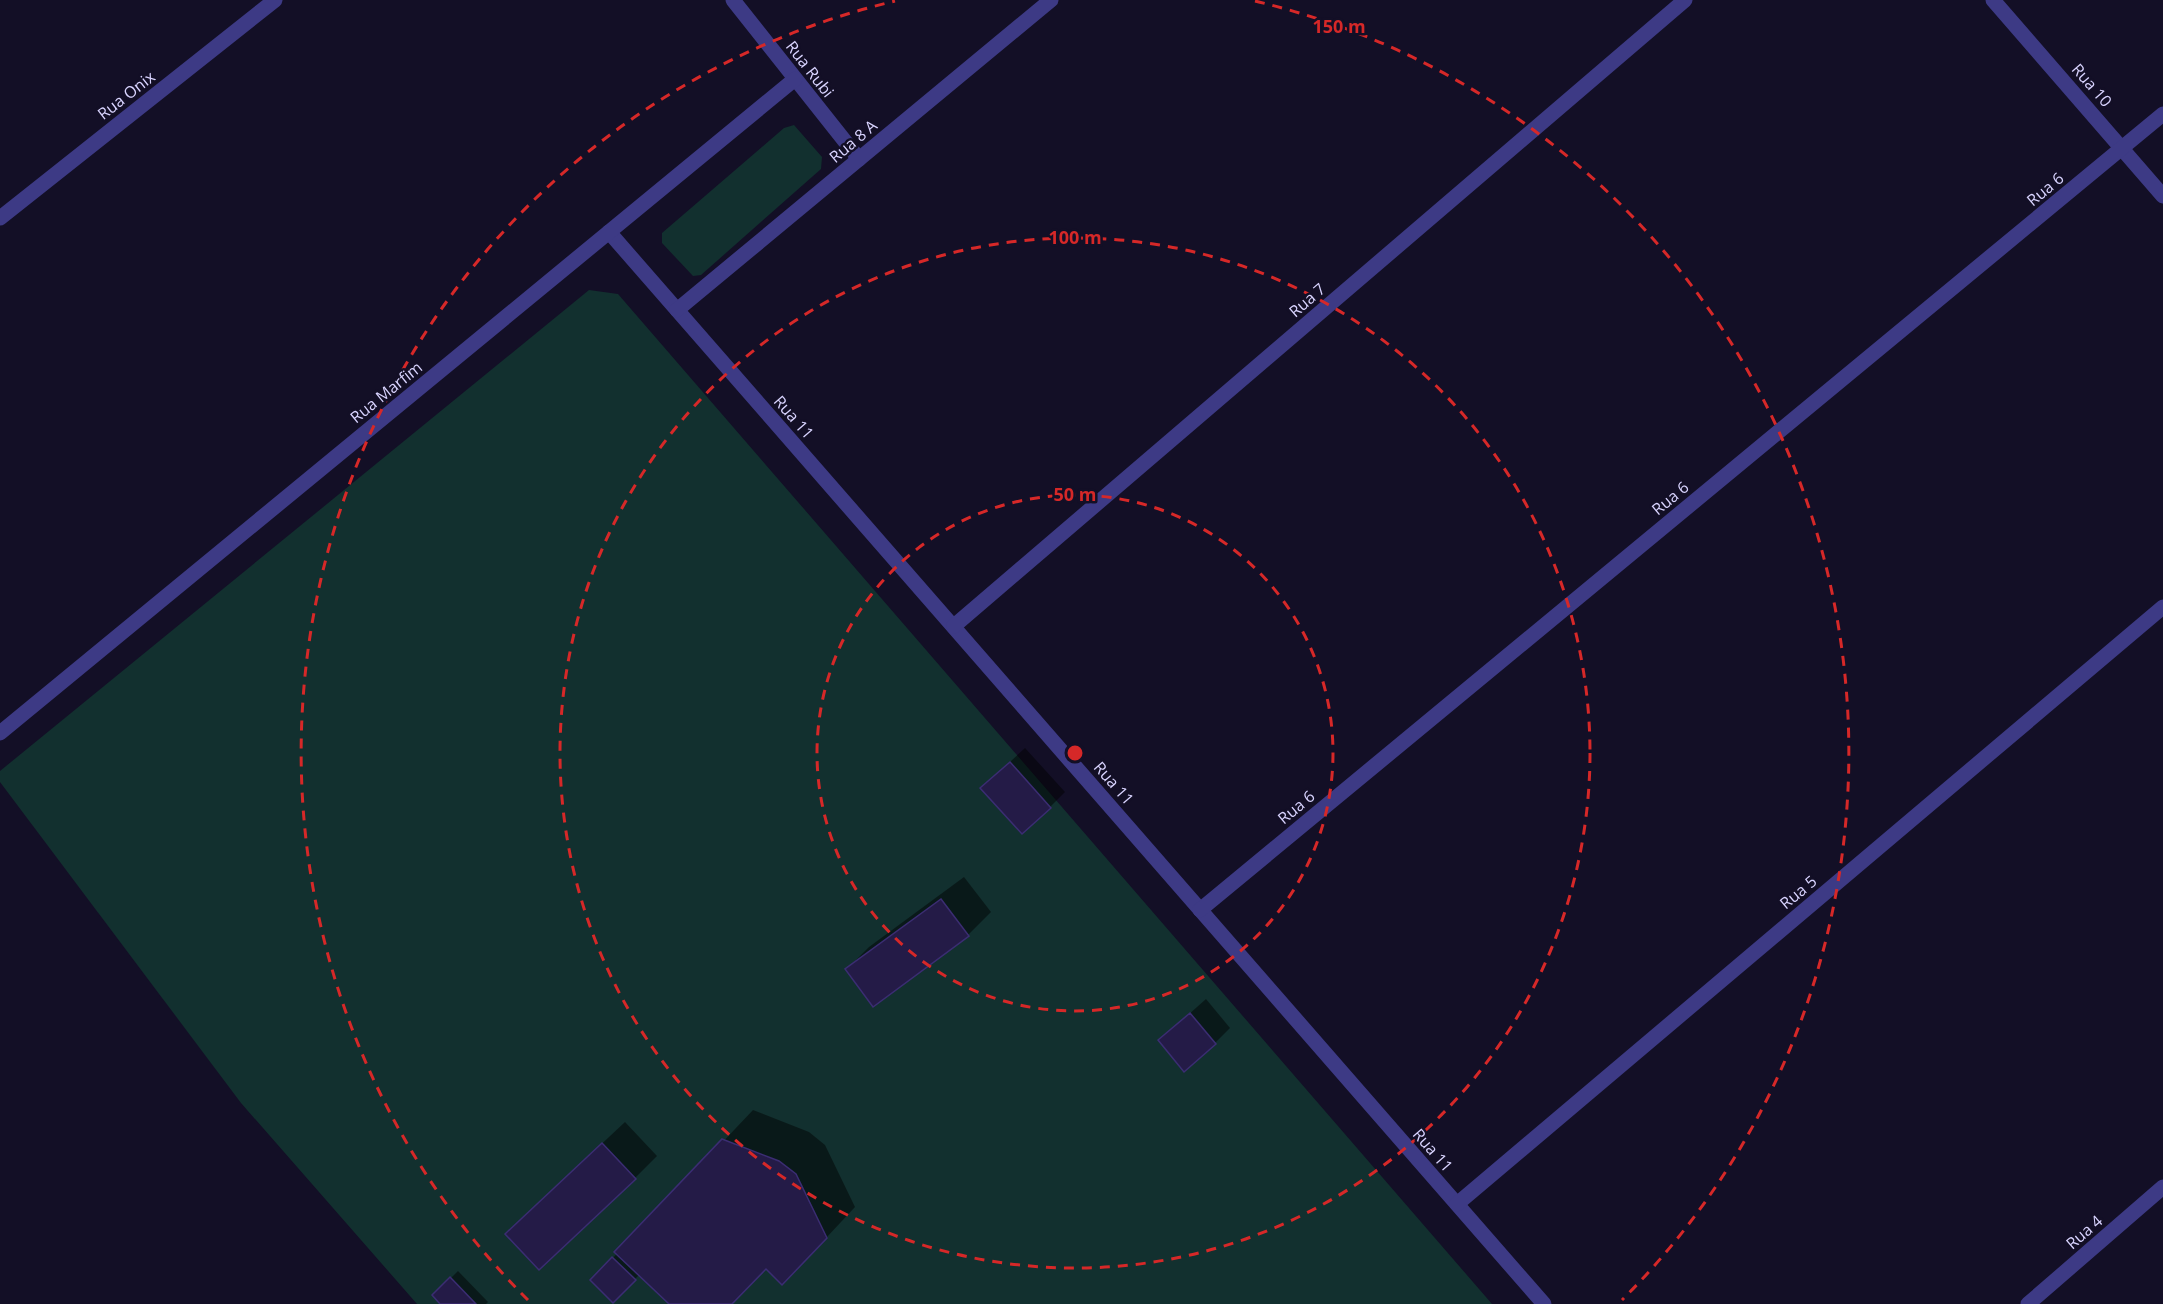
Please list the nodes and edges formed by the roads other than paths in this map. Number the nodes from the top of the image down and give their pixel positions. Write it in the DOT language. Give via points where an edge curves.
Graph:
graph roads {
  1 [pos="275,0"];
  2 [pos="733,0"];
  3 [pos="1051,0"];
  4 [pos="1685,0"];
  5 [pos="1993,0"];
  6 [pos="795,79"];
  7 [pos="2163,114"];
  8 [pos="2123,148"];
  9 [pos="859,159"];
  10 [pos="2163,196"];
  11 [pos="0,218"];
  12 [pos="609,232"];
  13 [pos="677,310"];
  14 [pos="2163,607"];
  15 [pos="954,626"];
  16 [pos="0,733"];
  17 [pos="1200,909"];
  18 [pos="2163,1187"];
  19 [pos="1457,1204"];
  20 [pos="1544,1304"];
  21 [pos="2028,1304"];
  1 -- 11 [label="street, Rua Onix"];
  2 -- 6 [label="street, Rua Rubi"];
  3 -- 9 [label="street, Rua 8 A"];
  4 -- 15 [label="street, Rua 7"];
  5 -- 8 [label="street, Rua 10"];
  6 -- 9 [label="street, Rua Rubi"];
  6 -- 12 [label="street, Rua Marfim"];
  7 -- 8 [label="street, Rua 6"];
  8 -- 10 [label="street, Rua 10"];
  8 -- 17 [label="street, Rua 6"];
  9 -- 13 [label="street, Rua 8 A"];
  12 -- 13 [label="street, Rua 11"];
  12 -- 16 [label="street, Rua Marfim"];
  13 -- 15 [label="street, Rua 11"];
  14 -- 19 [label="street, Rua 5"];
  15 -- 17 [label="street, Rua 11"];
  17 -- 19 [label="street, Rua 11"];
  18 -- 21 [label="street, Rua 4"];
  19 -- 20 [label="street, Rua 11"];
}
